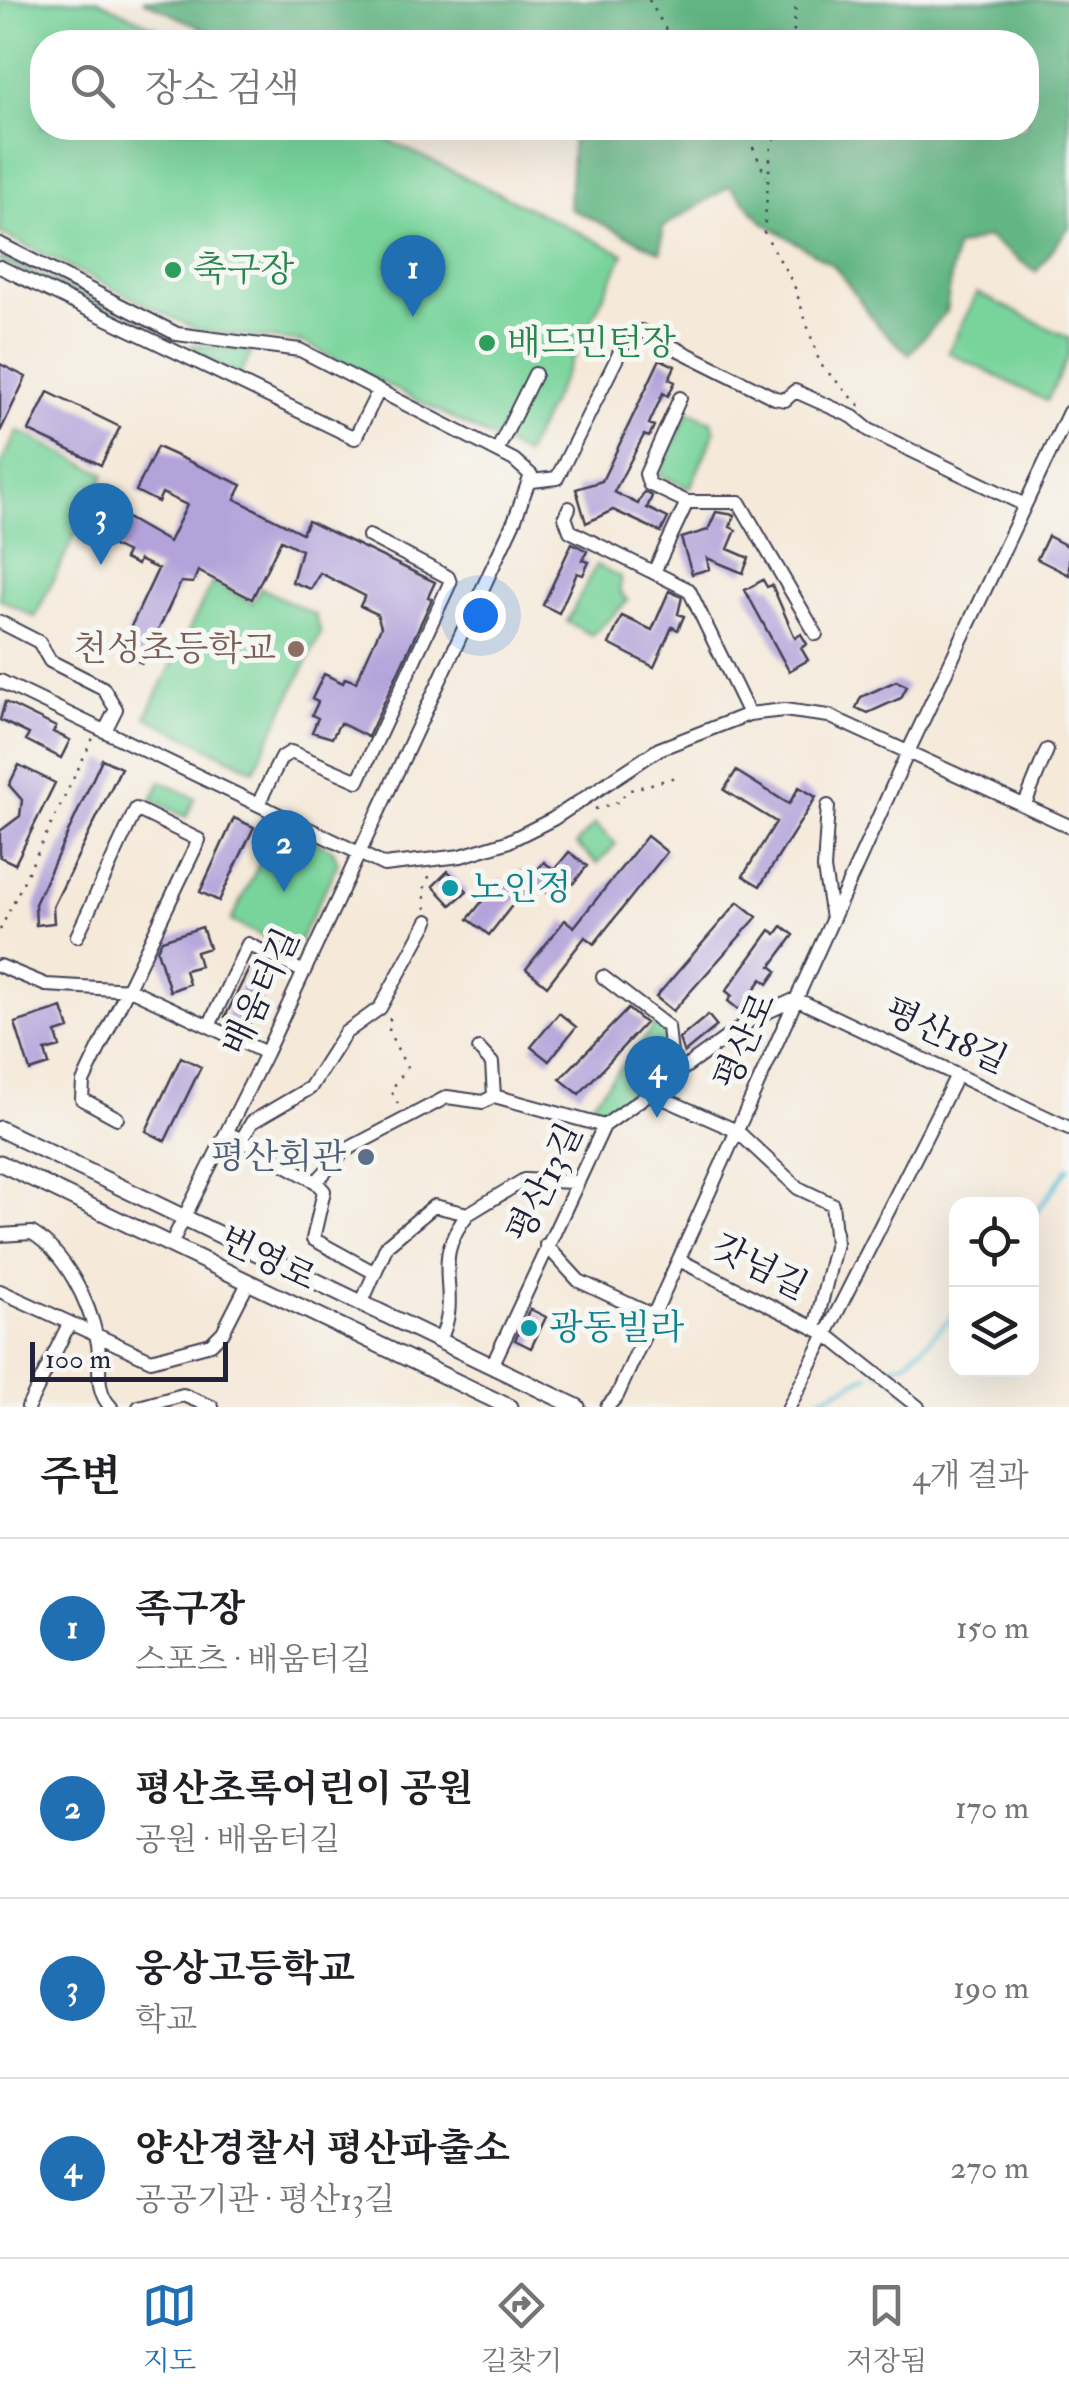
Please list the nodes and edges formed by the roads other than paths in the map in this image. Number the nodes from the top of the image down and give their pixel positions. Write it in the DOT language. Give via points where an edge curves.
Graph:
graph roads {
  1 [pos="0,244"];
  2 [pos="0,267"];
  3 [pos="177,334"];
  4 [pos="170,348"];
  5 [pos="535,374"];
  6 [pos="378,390"];
  7 [pos="680,398"];
  8 [pos="1069,412"];
  9 [pos="496,451"];
  10 [pos="532,481"];
  11 [pos="687,502"];
  12 [pos="1025,504"];
  13 [pos="569,508"];
  14 [pos="369,536"];
  15 [pos="654,572"];
  16 [pos="715,606"];
  17 [pos="701,611"];
  18 [pos="0,622"];
  19 [pos="816,634"];
  20 [pos="0,681"];
  21 [pos="749,714"];
  22 [pos="102,729"];
  23 [pos="1047,750"];
  24 [pos="908,752"];
  25 [pos="258,804"];
  26 [pos="1025,804"];
  27 [pos="828,806"];
  28 [pos="1069,826"];
  29 [pos="360,853"];
  30 [pos="832,920"];
  31 [pos="428,921"];
  32 [pos="77,936"];
  33 [pos="126,952"];
  34 [pos="141,959"];
  35 [pos="0,966"];
  36 [pos="304,972"];
  37 [pos="603,977"];
  38 [pos="126,990"];
  39 [pos="796,1000"];
  40 [pos="209,1026"];
  41 [pos="479,1049"];
  42 [pos="266,1053"];
  43 [pos="672,1073"];
  44 [pos="957,1075"];
  45 [pos="649,1092"];
  46 [pos="494,1096"];
  47 [pos="117,1118"];
  48 [pos="604,1126"];
  49 [pos="1069,1128"];
  50 [pos="0,1129"];
  51 [pos="737,1130"];
  52 [pos="226,1132"];
  53 [pos="242,1139"];
  54 [pos="0,1164"];
  55 [pos="316,1182"];
  56 [pos="575,1182"];
  57 [pos="468,1214"];
  58 [pos="185,1216"];
  59 [pos="0,1235"];
  60 [pos="171,1244"];
  61 [pos="546,1245"];
  62 [pos="679,1260"];
  63 [pos="375,1274"];
  64 [pos="248,1283"];
  65 [pos="0,1291"];
  66 [pos="362,1302"];
  67 [pos="652,1315"];
  68 [pos="69,1324"];
  69 [pos="820,1331"];
  70 [pos="97,1338"];
  71 [pos="440,1340"];
  72 [pos="497,1368"];
  73 [pos="478,1399"];
  74 [pos="790,1404"];
  75 [pos="28,1407"];
  76 [pos="111,1407"];
  77 [pos="139,1407"];
  78 [pos="212,1407"];
  79 [pos="510,1407"];
  80 [pos="576,1407"];
  81 [pos="607,1407"];
  82 [pos="918,1407"];
  1 -- 3 [label="street"];
  2 -- 4 [label="street"];
  3 -- 4 [label="street"];
  3 -- 6 [label="street" via="300,350"];
  4 -- 6 [label="street" via="355,438"];
  5 -- 9 [label="street"];
  6 -- 9 [label="street"];
  7 -- 11 [label="street" via="646,480"];
  8 -- 12 [label="street, 평산로"];
  9 -- 10 [label="street" via="526,468"];
  10 -- 12 [label="street" via="557,478 626,340 641,331 775,398 785,400 794,391"];
  10 -- 29 [label="street, 배움터길"];
  11 -- 15 [label="street"];
  11 -- 19 [label="street" via="739,502"];
  12 -- 24 [label="street, 평산로"];
  13 -- 15 [label="street" via="570,531"];
  14 -- 25 [label="street" via="450,583 358,781 292,752 280,758"];
  15 -- 17 [label="street" via="689,590"];
  16 -- 17 [label="street"];
  17 -- 21 [label="street"];
  18 -- 22 [label="street" via="38,641 50,661 106,691 116,709"];
  20 -- 22 [label="street"];
  21 -- 24 [label="street" via="829,716"];
  21 -- 29 [label="street" via="659,749 579,804 507,842 417,864 384,864"];
  22 -- 25 [label="street"];
  23 -- 26 [label="street"];
  24 -- 26 [label="street"];
  24 -- 30 [label="street, 평산로"];
  25 -- 29 [label="street"];
  26 -- 28 [label="street"];
  27 -- 30 [label="street" via="824,869"];
  29 -- 36 [label="street, 배움터길"];
  30 -- 39 [label="street, 평산로"];
  31 -- 53 [label="street" via="380,1008 345,1033 310,1088 252,1122"];
  32 -- 34 [label="street" via="136,809 199,840"];
  33 -- 34 [label="street"];
  34 -- 38 [label="street"];
  35 -- 38 [label="street" via="46,985"];
  36 -- 40 [label="street" via="248,944"];
  36 -- 42 [label="street, 배움터길"];
  37 -- 43 [label="street" via="668,1027"];
  38 -- 40 [label="street"];
  38 -- 47 [label="street" via="81,1092 87,1103"];
  39 -- 43 [label="street, 평산13길" via="752,1019"];
  39 -- 44 [label="street, 평산18길"];
  39 -- 51 [label="street, 평산로"];
  40 -- 42 [label="street"];
  41 -- 46 [label="street" via="492,1063"];
  42 -- 52 [label="street, 배움터길"];
  43 -- 45 [label="street, 평산13길"];
  44 -- 49 [label="street, 평산18길"];
  44 -- 69 [label="street"];
  45 -- 48 [label="street, 평산13길"];
  45 -- 51 [label="street"];
  46 -- 48 [label="street"];
  46 -- 55 [label="street" via="483,1102 448,1097 344,1151"];
  48 -- 56 [label="street, 평산13길"];
  50 -- 58 [label="main road"];
  51 -- 62 [label="street, 평산로"];
  51 -- 69 [label="street, 갓넘길" via="798,1188 832,1204 836,1242"];
  52 -- 53 [label="street"];
  52 -- 58 [label="street, 배움터길"];
  53 -- 55 [label="street"];
  54 -- 60 [label="main road, 번영로"];
  55 -- 63 [label="street" via="324,1191 313,1238"];
  56 -- 57 [label="street" via="524,1180"];
  56 -- 61 [label="street, 평산13길"];
  57 -- 63 [label="street" via="434,1206 387,1245"];
  57 -- 71 [label="street" via="451,1234 444,1268 450,1320"];
  58 -- 60 [label="street, 배움터길"];
  58 -- 66 [label="main road"];
  59 -- 70 [label="street" via="32,1234 61,1255"];
  60 -- 64 [label="main road, 번영로"];
  61 -- 67 [label="street" via="579,1281"];
  61 -- 72 [label="street, 평산13길"];
  62 -- 67 [label="street, 평산로"];
  62 -- 69 [label="street, 갓넘길"];
  63 -- 66 [label="street"];
  64 -- 70 [label="street" via="223,1332 203,1349 151,1360"];
  64 -- 73 [label="main road, 번영로"];
  65 -- 68 [label="street"];
  66 -- 71 [label="main road"];
  67 -- 81 [label="street, 평산로"];
  68 -- 70 [label="street"];
  68 -- 75 [label="street"];
  69 -- 74 [label="street"];
  69 -- 82 [label="street, 갓넘길"];
  70 -- 76 [label="street" via="100,1388"];
  71 -- 72 [label="main road"];
  72 -- 73 [label="main road" via="510,1391"];
  72 -- 80 [label="main road"];
  73 -- 79 [label="main road, 번영로"];
  77 -- 78 [label="street" via="184,1395"];
}
